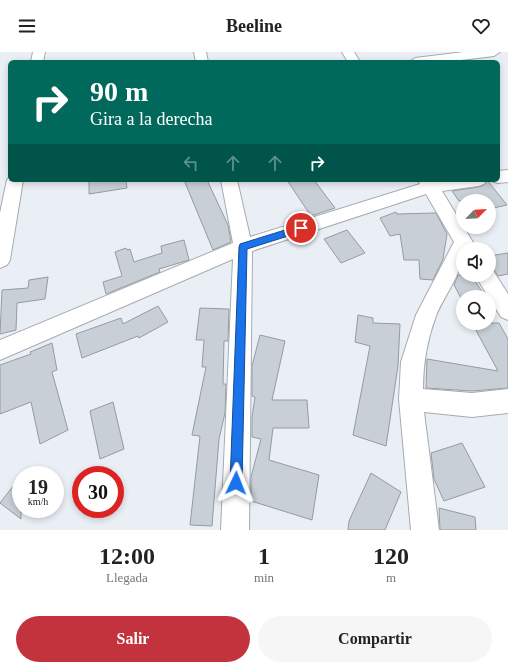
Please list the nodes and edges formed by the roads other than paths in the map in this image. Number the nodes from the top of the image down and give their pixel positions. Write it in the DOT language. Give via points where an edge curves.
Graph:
graph roads {
  1 [pos="494,52"];
  2 [pos="431,60"];
  3 [pos="15,182"];
  4 [pos="228,182"];
  5 [pos="445,182"];
  6 [pos="428,183"];
  7 [pos="464,242"];
  8 [pos="243,247"];
  9 [pos="0,260"];
  10 [pos="456,263"];
  11 [pos="490,282"];
  12 [pos="508,310"];
  13 [pos="0,350"];
  14 [pos="411,399"];
  15 [pos="508,401"];
  16 [pos="235,530"];
  17 [pos="425,530"];
  1 -- 2 [label="street"];
  3 -- 9 [label="street"];
  4 -- 8 [label="street"];
  5 -- 6 [label="street"];
  6 -- 7 [label="street"];
  6 -- 8 [label="street"];
  8 -- 13 [label="street"];
  8 -- 16 [label="street"];
  10 -- 14 [label="street" via="426,315 412,362"];
  11 -- 12 [label="street"];
  14 -- 15 [label="street" via="495,405"];
  14 -- 17 [label="street"];
}
